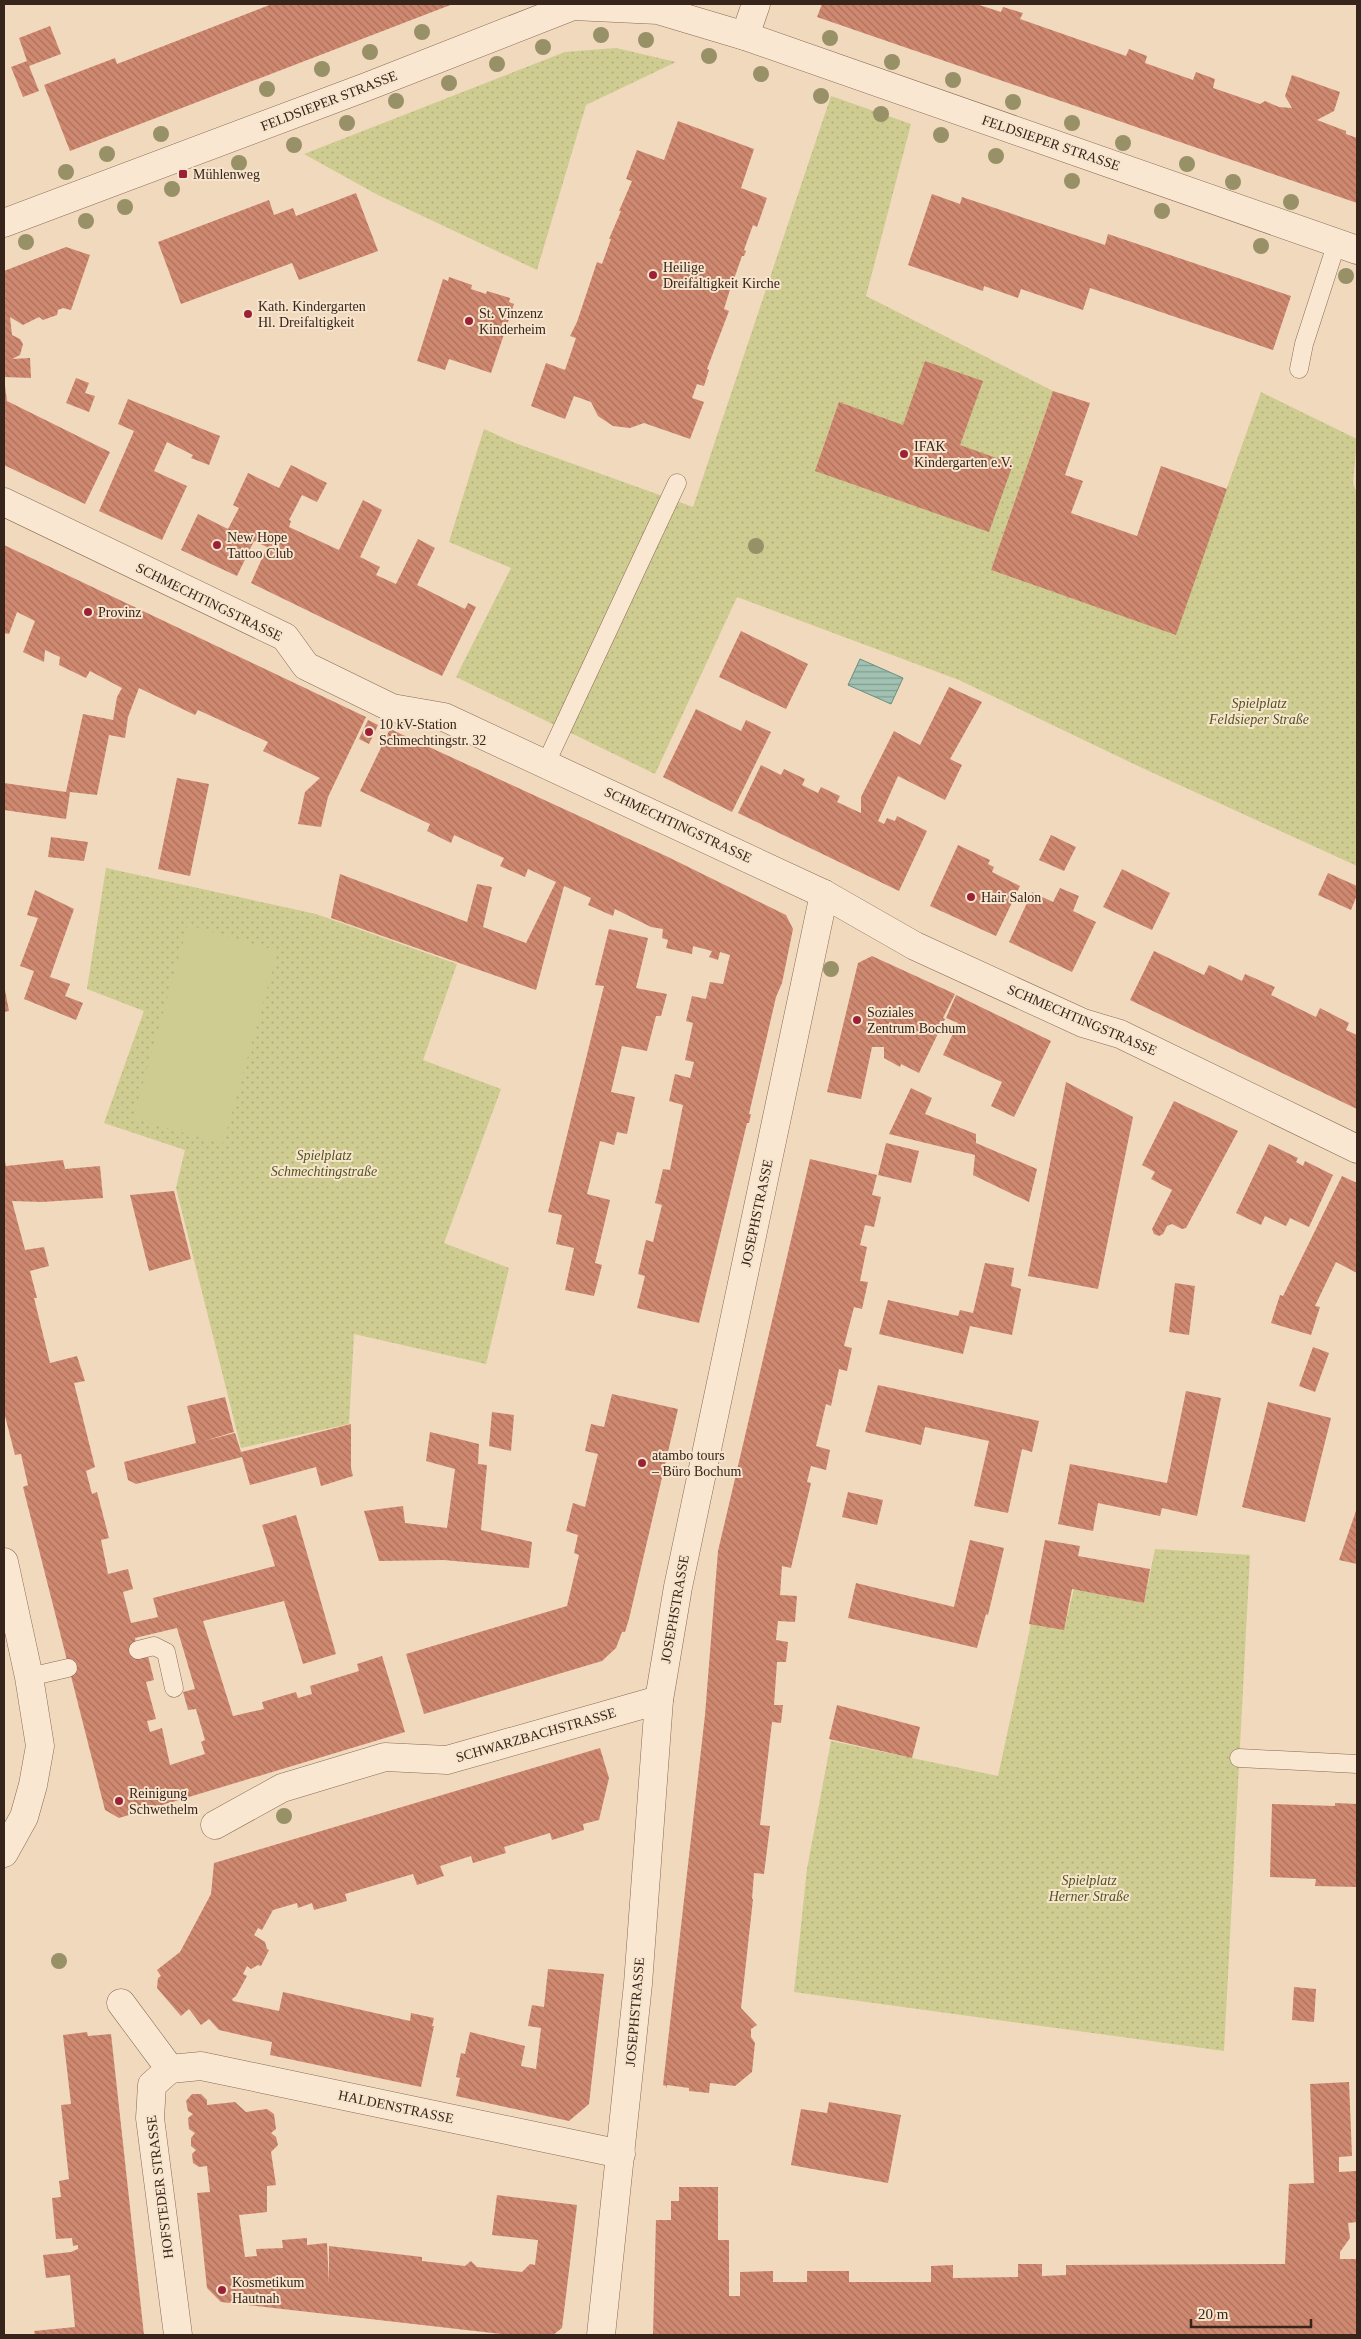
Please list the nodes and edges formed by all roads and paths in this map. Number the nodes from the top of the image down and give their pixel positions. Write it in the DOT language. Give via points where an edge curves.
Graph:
graph roads {
  1 [pos="756,4"];
  2 [pos="659,7"];
  3 [pos="745,36"];
  4 [pos="4,223"];
  5 [pos="1347,246"];
  6 [pos="1300,369"];
  7 [pos="677,483"];
  8 [pos="4,502"];
  9 [pos="546,763"];
  10 [pos="824,894"];
  11 [pos="1357,1149"];
  12 [pos="4,1562"];
  13 [pos="138,1650"];
  14 [pos="68,1668"];
  15 [pos="29,1677"];
  16 [pos="174,1688"];
  17 [pos="659,1700"];
  18 [pos="1238,1758"];
  19 [pos="1357,1764"];
  20 [pos="215,1825"];
  21 [pos="4,1853"];
  22 [pos="121,2004"];
  23 [pos="170,2069"];
  24 [pos="621,2154"];
  25 [pos="178,2335"];
  26 [pos="601,2335"];
  1 -- 3 [label="street"];
  2 -- 3 [label="street, FELDSIEPER STRASSE"];
  2 -- 4 [label="street, FELDSIEPER STRASSE" via="573,6"];
  3 -- 5 [label="street, FELDSIEPER STRASSE"];
  5 -- 6 [label="lane" via="1304,344"];
  7 -- 9 [label="lane"];
  8 -- 9 [label="street, SCHMECHTINGSTRASSE" via="285,637 306,666 383,704 444,717"];
  9 -- 10 [label="street, SCHMECHTINGSTRASSE"];
  10 -- 11 [label="street, SCHMECHTINGSTRASSE" via="915,946 1083,1023 1120,1034"];
  10 -- 17 [label="street, JOSEPHSTRASSE" via="678,1587"];
  12 -- 15 [label="street"];
  13 -- 16 [label="lane" via="154,1646 166,1652"];
  14 -- 15 [label="lane"];
  15 -- 21 [label="street" via="40,1746 24,1816"];
  17 -- 20 [label="street, SCHWARZBACHSTRASSE" via="447,1760 384,1757 282,1788"];
  17 -- 24 [label="street, JOSEPHSTRASSE" via="638,1984"];
  18 -- 19 [label="lane"];
  22 -- 23 [label="street"];
  23 -- 24 [label="street, HALDENSTRASSE" via="201,2066"];
  23 -- 25 [label="street, HOFSTEDER STRASSE" via="152,2085 150,2118"];
  24 -- 26 [label="street, JOSEPHSTRASSE"];
}
